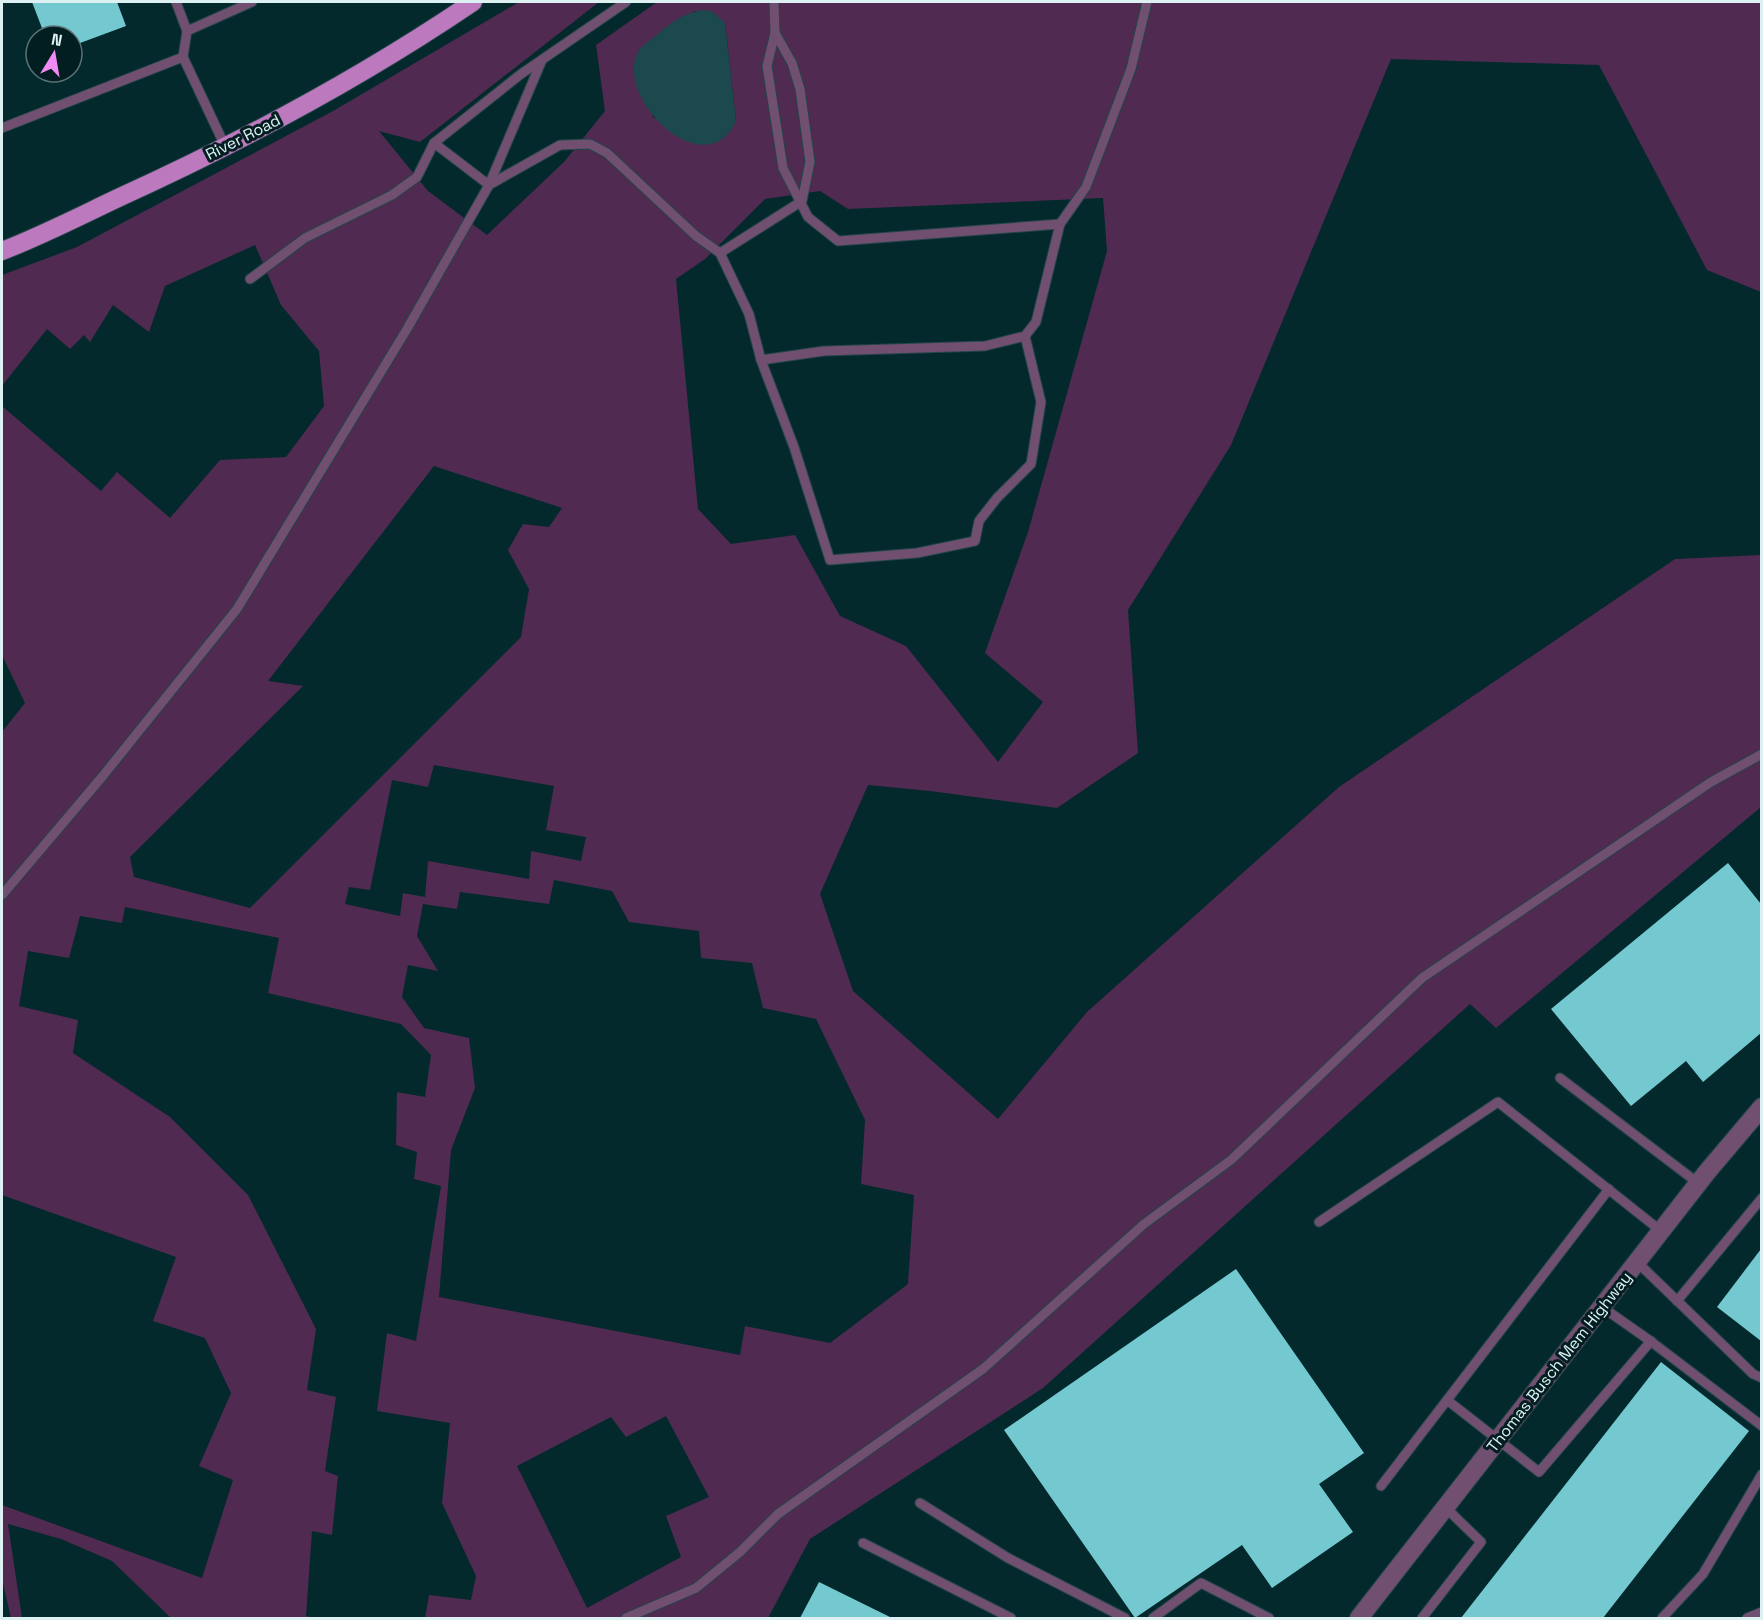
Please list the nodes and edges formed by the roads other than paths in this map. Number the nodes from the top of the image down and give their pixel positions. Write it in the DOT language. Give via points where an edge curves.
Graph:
graph roads {
  1 [pos="176,2"];
  2 [pos="252,2"];
  3 [pos="473,2"];
  4 [pos="626,2"];
  5 [pos="774,2"];
  6 [pos="1148,2"];
  7 [pos="187,31"];
  8 [pos="775,33"];
  9 [pos="183,57"];
  10 [pos="542,60"];
  11 [pos="2,128"];
  12 [pos="435,143"];
  13 [pos="225,146"];
  14 [pos="489,185"];
  15 [pos="802,201"];
  16 [pos="1060,224"];
  17 [pos="2,251"];
  18 [pos="720,253"];
  19 [pos="250,279"];
  20 [pos="1025,336"];
  21 [pos="761,360"];
  22 [pos="1761,754"];
  23 [pos="2,895"];
  24 [pos="1560,1078"];
  25 [pos="1758,1118"];
  26 [pos="1698,1183"];
  27 [pos="1609,1189"];
  28 [pos="1761,1198"];
  29 [pos="1319,1222"];
  30 [pos="1661,1231"];
  31 [pos="1637,1262"];
  32 [pos="1677,1301"];
  33 [pos="1602,1307"];
  34 [pos="1651,1341"];
  35 [pos="1761,1378"];
  36 [pos="1447,1400"];
  37 [pos="1761,1426"];
  38 [pos="1498,1440"];
  39 [pos="1761,1474"];
  40 [pos="1382,1486"];
  41 [pos="920,1503"];
  42 [pos="1445,1507"];
  43 [pos="863,1543"];
  44 [pos="1761,1612"];
  45 [pos="626,1618"];
  46 [pos="1011,1618"];
  47 [pos="1125,1618"];
  48 [pos="1153,1618"];
  49 [pos="1269,1618"];
  50 [pos="1359,1618"];
  51 [pos="1422,1618"];
  52 [pos="1662,1618"];
  53 [pos="1747,1618"];
  1 -- 7 [label="lane"];
  2 -- 7 [label="lane"];
  3 -- 13 [label="main road, River Road" via="366,71"];
  4 -- 10 [label="lane"];
  5 -- 8 [label="lane"];
  6 -- 16 [label="lane" via="1131,69 1086,188"];
  7 -- 9 [label="lane"];
  8 -- 15 [label="lane" via="792,63 800,89 810,162"];
  8 -- 15 [label="lane" via="767,66 783,168"];
  9 -- 11 [label="lane"];
  9 -- 13 [label="lane"];
  10 -- 12 [label="lane"];
  10 -- 14 [label="lane"];
  12 -- 14 [label="lane"];
  12 -- 19 [label="lane" via="417,177 392,195 305,238"];
  13 -- 17 [label="main road, River Road"];
  14 -- 18 [label="lane" via="560,145 590,144 607,153 696,236"];
  14 -- 23 [label="lane" via="407,329 237,609"];
  15 -- 16 [label="lane" via="808,217 838,241"];
  15 -- 18 [label="lane"];
  16 -- 20 [label="lane" via="1036,322"];
  18 -- 21 [label="lane" via="749,314"];
  20 -- 21 [label="lane" via="985,346 825,351"];
  20 -- 21 [label="lane" via="1041,402 1030,464 979,521 975,541 917,553 830,560"];
  22 -- 45 [label="lane" via="1711,782 1422,978 1231,1160 1144,1224 983,1369 778,1514 696,1588"];
  24 -- 26 [label="lane"];
  25 -- 26 [label="street, Thomas Busch Mem Highway"];
  26 -- 30 [label="street, Thomas Busch Mem Highway"];
  27 -- 29 [label="lane" via="1498,1102"];
  27 -- 30 [label="lane"];
  27 -- 36 [label="lane"];
  28 -- 32 [label="lane"];
  30 -- 31 [label="street, Thomas Busch Mem Highway"];
  31 -- 32 [label="lane"];
  31 -- 33 [label="street, Thomas Busch Mem Highway"];
  32 -- 35 [label="lane"];
  33 -- 34 [label="lane"];
  33 -- 38 [label="street, Thomas Busch Mem Highway"];
  34 -- 37 [label="lane"];
  34 -- 38 [label="lane" via="1539,1472"];
  36 -- 38 [label="lane"];
  36 -- 40 [label="lane"];
  38 -- 42 [label="street, Thomas Busch Mem Highway"];
  39 -- 52 [label="lane" via="1703,1574"];
  41 -- 47 [label="lane" via="1008,1558"];
  42 -- 50 [label="street, Thomas Busch Mem Highway"];
  42 -- 51 [label="lane" via="1481,1542"];
  43 -- 46 [label="lane"];
  44 -- 53 [label="lane"];
  48 -- 49 [label="lane" via="1201,1583"];
}
